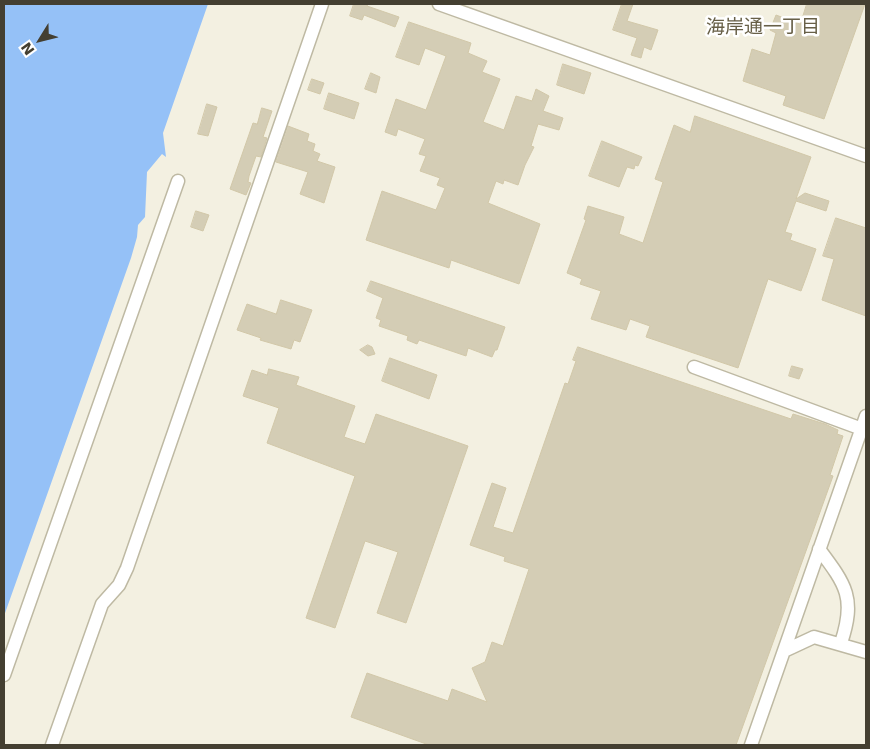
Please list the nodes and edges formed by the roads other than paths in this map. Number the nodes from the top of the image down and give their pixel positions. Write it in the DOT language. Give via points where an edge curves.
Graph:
graph roads {
  1 [pos="322,4"];
  2 [pos="439,4"];
  3 [pos="866,156"];
  4 [pos="178,181"];
  5 [pos="694,367"];
  6 [pos="864,423"];
  7 [pos="819,549"];
  8 [pos="841,643"];
  9 [pos="784,651"];
  10 [pos="866,652"];
  11 [pos="4,675"];
  12 [pos="52,745"];
  13 [pos="751,745"];
  1 -- 12 [label="lane" via="127,568 119,585 102,604"];
  2 -- 3 [label="lane"];
  4 -- 11 [label="lane"];
  5 -- 6 [label="lane"];
  6 -- 7 [label="lane"];
  7 -- 8 [label="lane" via="842,580 848,595"];
  7 -- 9 [label="lane"];
  8 -- 9 [label="lane" via="814,637"];
  8 -- 10 [label="lane"];
  9 -- 13 [label="lane"];
}
